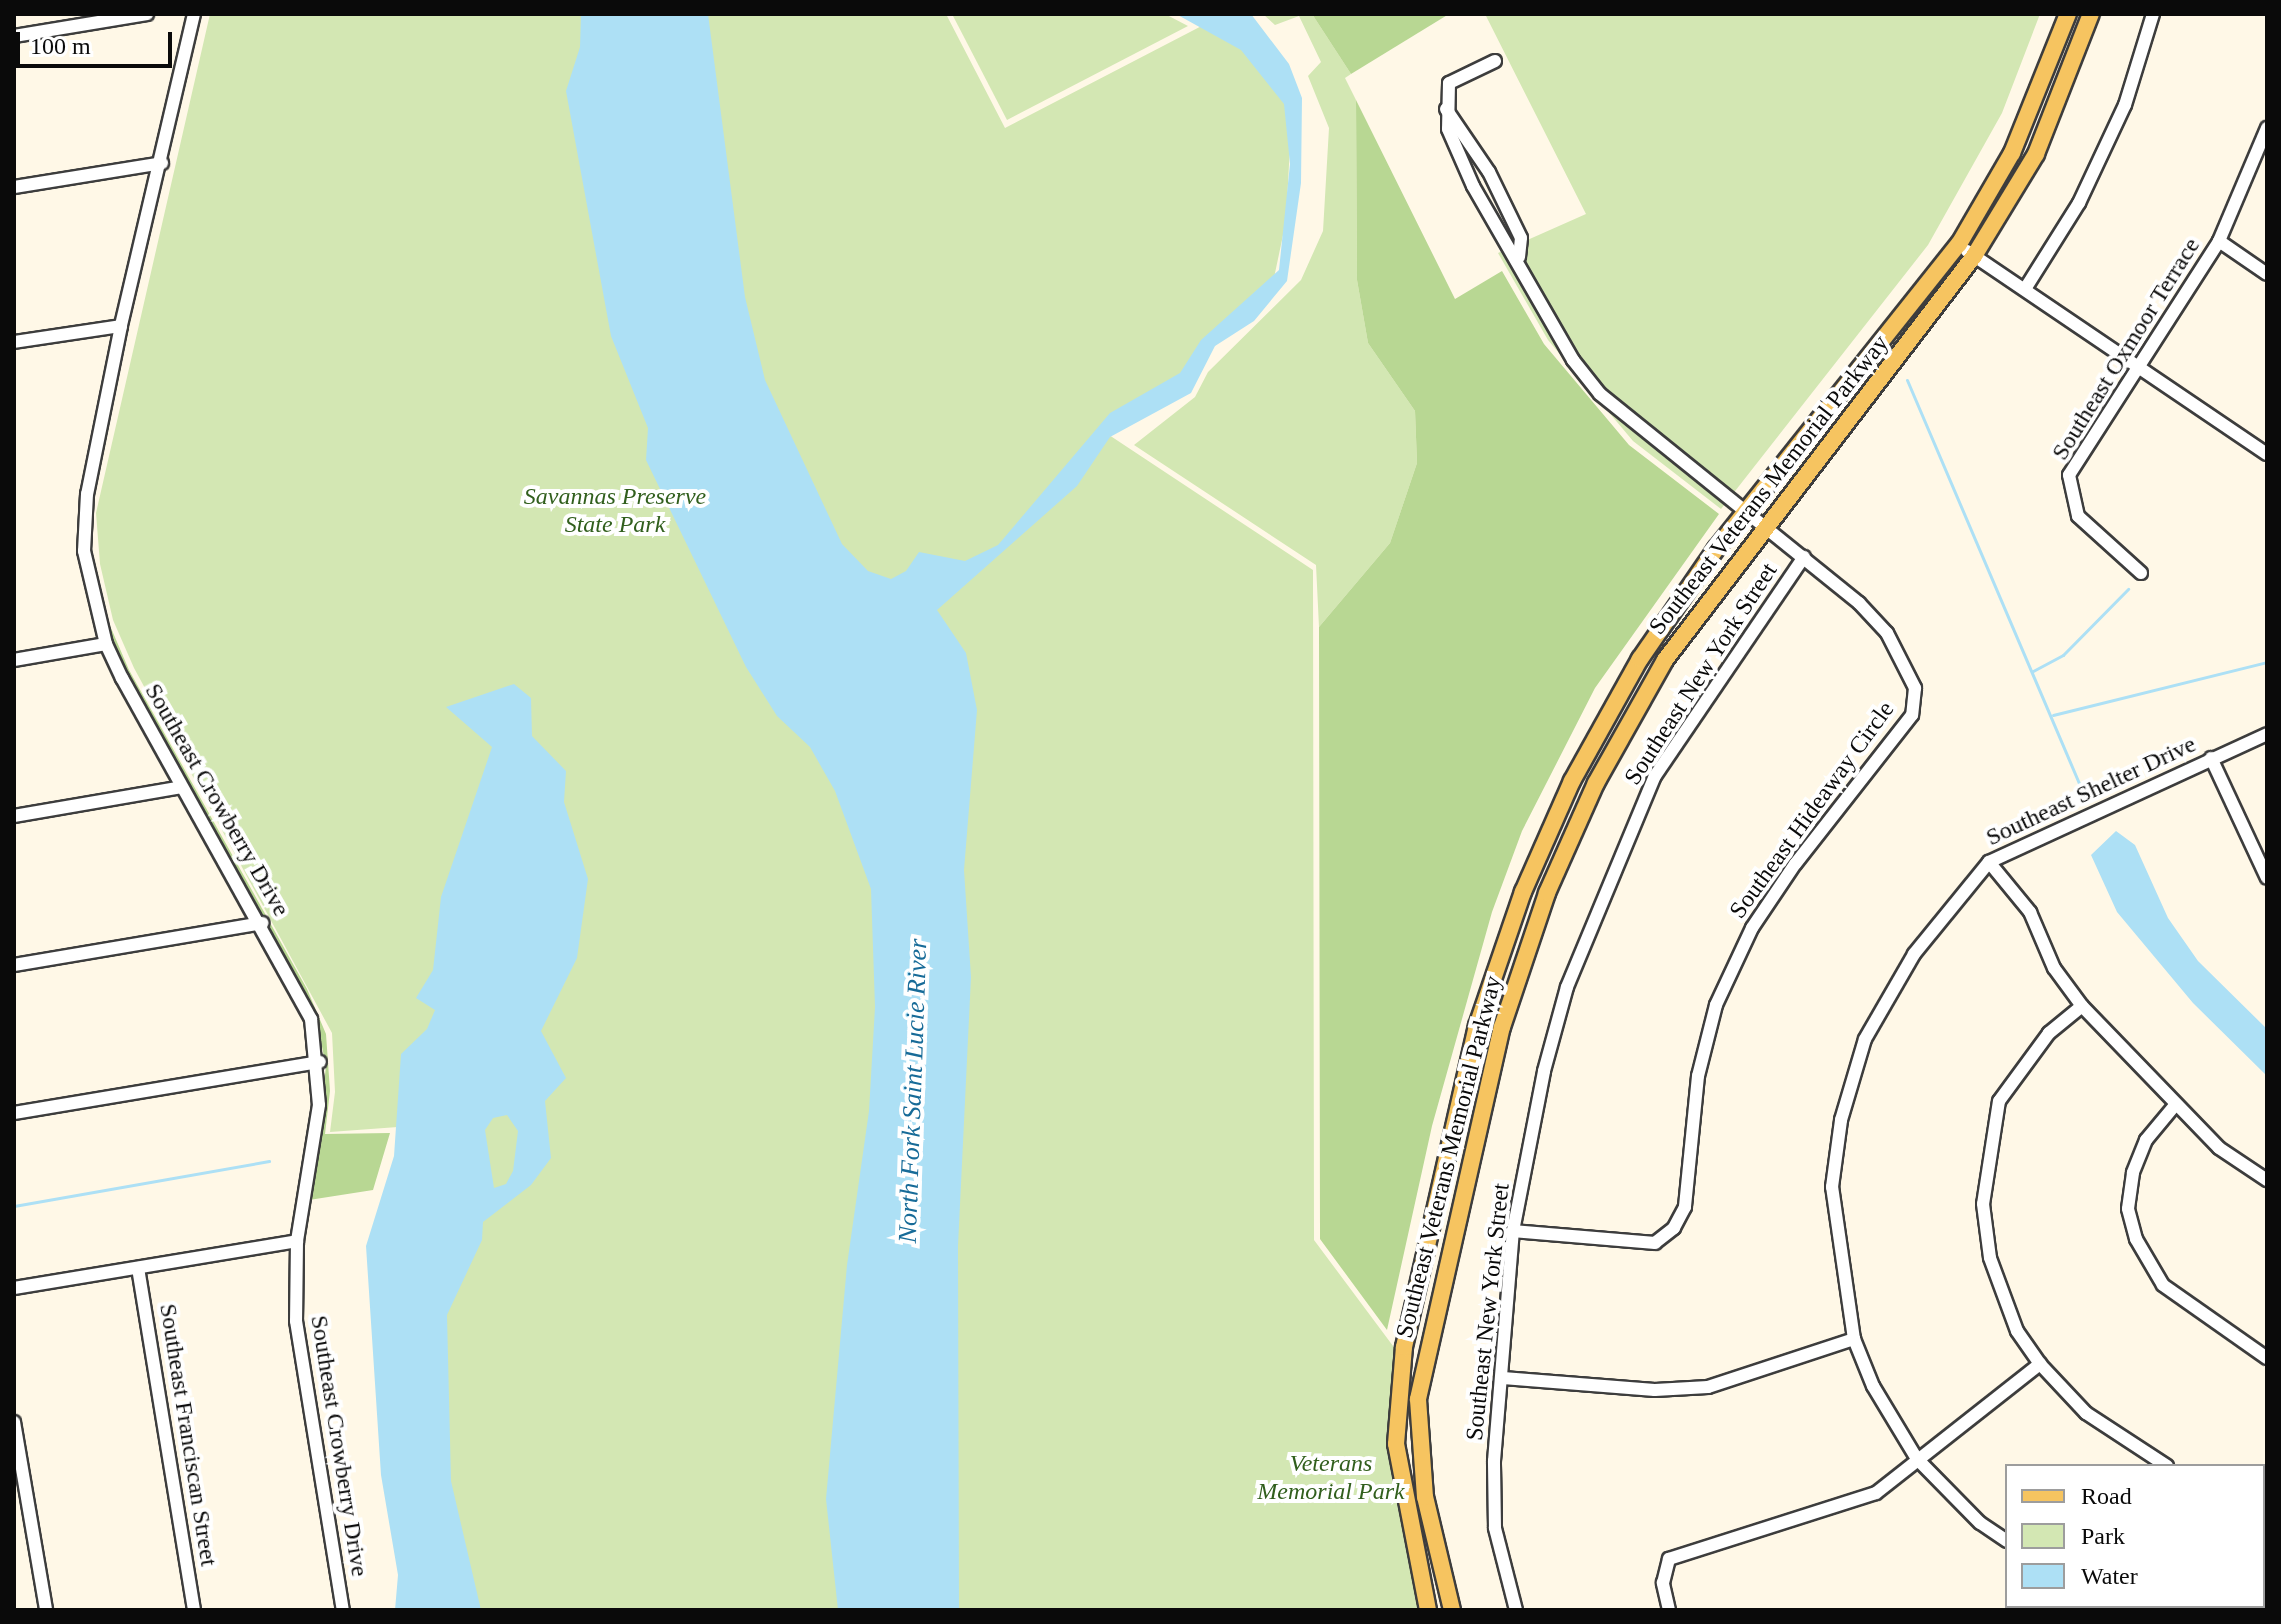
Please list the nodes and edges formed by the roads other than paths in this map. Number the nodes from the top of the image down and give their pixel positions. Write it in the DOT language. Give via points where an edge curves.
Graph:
graph roads {
  1 [pos="147,14"];
  2 [pos="194,14"];
  3 [pos="2068,14"];
  4 [pos="2091,14"];
  5 [pos="2153,14"];
  6 [pos="14,36"];
  7 [pos="1495,61"];
  8 [pos="1446,109"];
  9 [pos="2267,128"];
  10 [pos="162,163"];
  11 [pos="1487,167"];
  12 [pos="1470,175"];
  13 [pos="14,187"];
  14 [pos="2219,241"];
  15 [pos="1959,244"];
  16 [pos="1974,256"];
  17 [pos="1518,260"];
  18 [pos="2267,274"];
  19 [pos="2025,289"];
  20 [pos="121,326"];
  21 [pos="14,342"];
  22 [pos="2142,370"];
  23 [pos="2267,454"];
  24 [pos="1747,510"];
  25 [pos="1764,523"];
  26 [pos="1804,557"];
  27 [pos="2141,573"];
  28 [pos="106,644"];
  29 [pos="14,660"];
  30 [pos="2267,734"];
  31 [pos="2211,758"];
  32 [pos="182,787"];
  33 [pos="14,816"];
  34 [pos="1989,862"];
  35 [pos="2267,878"];
  36 [pos="262,923"];
  37 [pos="14,965"];
  38 [pos="2082,1006"];
  39 [pos="320,1062"];
  40 [pos="2176,1104"];
  41 [pos="14,1113"];
  42 [pos="2267,1180"];
  43 [pos="1513,1231"];
  44 [pos="297,1241"];
  45 [pos="138,1268"];
  46 [pos="14,1288"];
  47 [pos="1854,1339"];
  48 [pos="2267,1358"];
  49 [pos="2040,1364"];
  50 [pos="1503,1378"];
  51 [pos="14,1422"];
  52 [pos="1917,1459"];
  53 [pos="2164,1464"];
  54 [pos="2005,1540"];
  55 [pos="46,1610"];
  56 [pos="194,1610"];
  57 [pos="343,1610"];
  58 [pos="1428,1610"];
  59 [pos="1452,1610"];
  60 [pos="1516,1610"];
  61 [pos="1669,1610"];
  1 -- 6 [label="street"];
  2 -- 10 [label="street, Southeast Crowberry Drive"];
  3 -- 15 [label="main road, Southeast Veterans Memorial Parkway" via="2012,153"];
  4 -- 16 [label="main road, Southeast Veterans Memorial Parkway" via="2036,154"];
  5 -- 19 [label="street" via="2125,105 2079,203"];
  7 -- 8 [label="street" via="1453,79 1446,88"];
  8 -- 11 [label="street, Southeast Hideaway Circle"];
  8 -- 12 [label="street, Southeast Hideaway Circle"];
  9 -- 14 [label="street, Southeast Oxmoor Terrace"];
  10 -- 13 [label="street"];
  10 -- 20 [label="street, Southeast Crowberry Drive"];
  11 -- 12 [label="street"];
  11 -- 17 [label="street, Southeast Hideaway Circle" via="1521,238"];
  12 -- 17 [label="street, Southeast Hideaway Circle"];
  14 -- 18 [label="street"];
  14 -- 22 [label="street, Southeast Oxmoor Terrace"];
  15 -- 16 [label="street"];
  15 -- 24 [label="main road, Southeast Veterans Memorial Parkway"];
  16 -- 19 [label="street"];
  16 -- 25 [label="main road, Southeast Veterans Memorial Parkway"];
  17 -- 24 [label="street, Southeast Hideaway Circle" via="1573,360 1600,394"];
  19 -- 22 [label="street"];
  20 -- 21 [label="street"];
  20 -- 28 [label="street, Southeast Crowberry Drive" via="87,494 84,551"];
  22 -- 23 [label="street"];
  22 -- 27 [label="street, Southeast Oxmoor Terrace" via="2069,475 2078,516"];
  24 -- 25 [label="street, Southeast Hideaway Circle"];
  24 -- 58 [label="main road, Southeast Veterans Memorial Parkway" via="1640,659 1572,781 1523,892 1477,1026 1413,1294 1398,1398 1403,1496"];
  25 -- 26 [label="street, Southeast Hideaway Circle"];
  25 -- 59 [label="main road, Southeast Veterans Memorial Parkway" via="1665,660 1596,783 1547,893 1502,1027 1418,1399 1425,1497"];
  26 -- 43 [label="street, Southeast New York Street" via="1655,776 1608,882 1544,1071"];
  26 -- 43 [label="street, Southeast Hideaway Circle" via="1887,633 1915,688 1912,715 1795,864 1752,928 1728,979 1698,1076 1685,1207 1674,1228 1655,1243"];
  28 -- 29 [label="street"];
  28 -- 32 [label="street, Southeast Crowberry Drive"];
  30 -- 31 [label="street, Southeast Shelter Drive"];
  31 -- 34 [label="street, Southeast Shelter Drive"];
  31 -- 35 [label="street"];
  32 -- 33 [label="street"];
  32 -- 36 [label="street, Southeast Crowberry Drive"];
  34 -- 38 [label="street" via="2030,912 2054,968"];
  34 -- 47 [label="street, Southeast Shelter Drive" via="1907,967 1865,1039 1841,1120 1832,1187"];
  36 -- 37 [label="street"];
  36 -- 39 [label="street, Southeast Crowberry Drive" via="311,1019"];
  38 -- 40 [label="street"];
  38 -- 49 [label="street" via="2021,1065 1999,1101 1989,1142 1983,1204 1990,1258 2017,1331"];
  39 -- 41 [label="street"];
  39 -- 44 [label="street, Southeast Crowberry Drive" via="319,1105"];
  40 -- 42 [label="street" via="2219,1148"];
  40 -- 48 [label="street" via="2146,1140 2133,1173 2128,1209 2136,1239 2163,1285"];
  43 -- 50 [label="street, Southeast New York Street"];
  44 -- 45 [label="street"];
  44 -- 57 [label="street, Southeast Crowberry Drive" via="296,1321"];
  45 -- 46 [label="street"];
  45 -- 56 [label="street, Southeast Franciscan Street"];
  47 -- 50 [label="street" via="1708,1387 1655,1390"];
  47 -- 52 [label="street, Southeast Shelter Drive" via="1873,1386"];
  49 -- 52 [label="street"];
  49 -- 53 [label="street" via="2086,1413"];
  50 -- 60 [label="street, Southeast New York Street" via="1495,1528"];
  51 -- 55 [label="street"];
  52 -- 54 [label="street, Southeast Shelter Drive" via="1980,1523"];
  52 -- 61 [label="street" via="1876,1493 1839,1509 1669,1559 1663,1583"];
}
